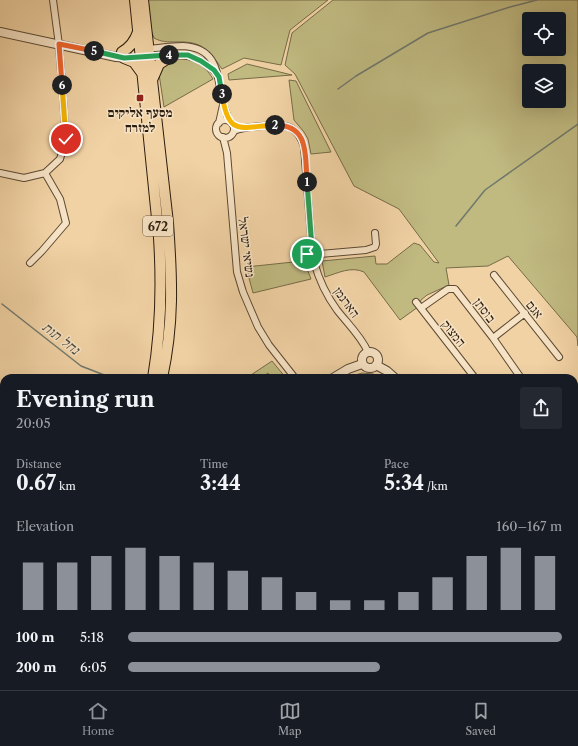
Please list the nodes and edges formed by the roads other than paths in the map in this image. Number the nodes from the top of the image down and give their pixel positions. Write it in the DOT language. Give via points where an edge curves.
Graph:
graph roads {
  1 [pos="53,0"];
  2 [pos="135,0"];
  3 [pos="143,0"];
  4 [pos="0,32"];
  5 [pos="138,32"];
  6 [pos="59,44"];
  7 [pos="144,53"];
  8 [pos="123,55"];
  9 [pos="173,55"];
  10 [pos="142,73"];
  11 [pos="219,77"];
  12 [pos="152,80"];
  13 [pos="223,103"];
  14 [pos="230,122"];
  15 [pos="219,123"];
  16 [pos="242,128"];
  17 [pos="232,133"];
  18 [pos="223,137"];
  19 [pos="227,153"];
  20 [pos="0,173"];
  21 [pos="45,173"];
  22 [pos="375,233"];
  23 [pos="312,249"];
  24 [pos="320,254"];
  25 [pos="314,262"];
  26 [pos="30,263"];
  27 [pos="494,275"];
  28 [pos="416,302"];
  29 [pos="421,308"];
  30 [pos="525,313"];
  31 [pos="493,338"];
  32 [pos="368,352"];
  33 [pos="559,357"];
  34 [pos="362,364"];
  35 [pos="376,365"];
  36 [pos="154,374"];
  37 [pos="163,374"];
  38 [pos="292,374"];
  39 [pos="341,374"];
  40 [pos="390,374"];
  41 [pos="473,374"];
  42 [pos="518,374"];
  1 -- 6 [label="street"];
  2 -- 5 [label="main road, 672"];
  3 -- 7 [label="main road, 672"];
  4 -- 6 [label="street"];
  5 -- 7 [label="main road, 672"];
  5 -- 8 [label="main road"];
  6 -- 8 [label="street"];
  6 -- 21 [label="street" via="66,139 60,159"];
  7 -- 8 [label="street"];
  7 -- 9 [label="street"];
  7 -- 10 [label="main road, 672"];
  7 -- 11 [label="street, נשיאי ישראל" via="181,46 197,49 212,61"];
  7 -- 12 [label="main road, 672"];
  8 -- 10 [label="main road" via="134,62"];
  9 -- 11 [label="street" via="196,58"];
  9 -- 12 [label="main road" via="158,66"];
  10 -- 36 [label="main road, 672" via="161,266 158,350"];
  11 -- 13 [label="street, נשיאי ישראל"];
  12 -- 37 [label="main road, 672" via="168,223 172,291 171,321"];
  13 -- 14 [label="street, נשיאי ישראל"];
  13 -- 15 [label="street, נשיאי ישראל"];
  14 -- 15 [label="street" via="224,120"];
  14 -- 16 [label="street"];
  14 -- 17 [label="street, נשיאי ישראל"];
  15 -- 18 [label="street, נשיאי ישראל" via="217,131"];
  16 -- 17 [label="street"];
  16 -- 23 [label="street" via="282,125 292,127 299,135 304,147"];
  17 -- 18 [label="street"];
  17 -- 19 [label="street, נשיאי ישראל"];
  18 -- 19 [label="street, נשיאי ישראל"];
  19 -- 38 [label="street, נשיאי ישראל" via="237,272 258,326"];
  20 -- 21 [label="street" via="24,178"];
  21 -- 26 [label="street" via="60,199 66,224"];
  22 -- 24 [label="street" via="375,248"];
  23 -- 24 [label="street" via="316,249"];
  23 -- 25 [label="street" via="307,256 308,260"];
  24 -- 25 [label="street"];
  25 -- 32 [label="street, הארגמן" via="318,278 328,296"];
  27 -- 30 [label="street, אגם"];
  28 -- 29 [label="street, המצוק"];
  29 -- 31 [label="street, בוסתן" via="453,288"];
  29 -- 41 [label="street, המצוק"];
  30 -- 31 [label="street"];
  30 -- 33 [label="street, אגם"];
  31 -- 42 [label="street, בוסתן"];
  32 -- 34 [label="street" via="362,356"];
  32 -- 35 [label="street" via="376,355"];
  34 -- 35 [label="street" via="370,369"];
  34 -- 39 [label="street"];
  35 -- 40 [label="street"];
}
